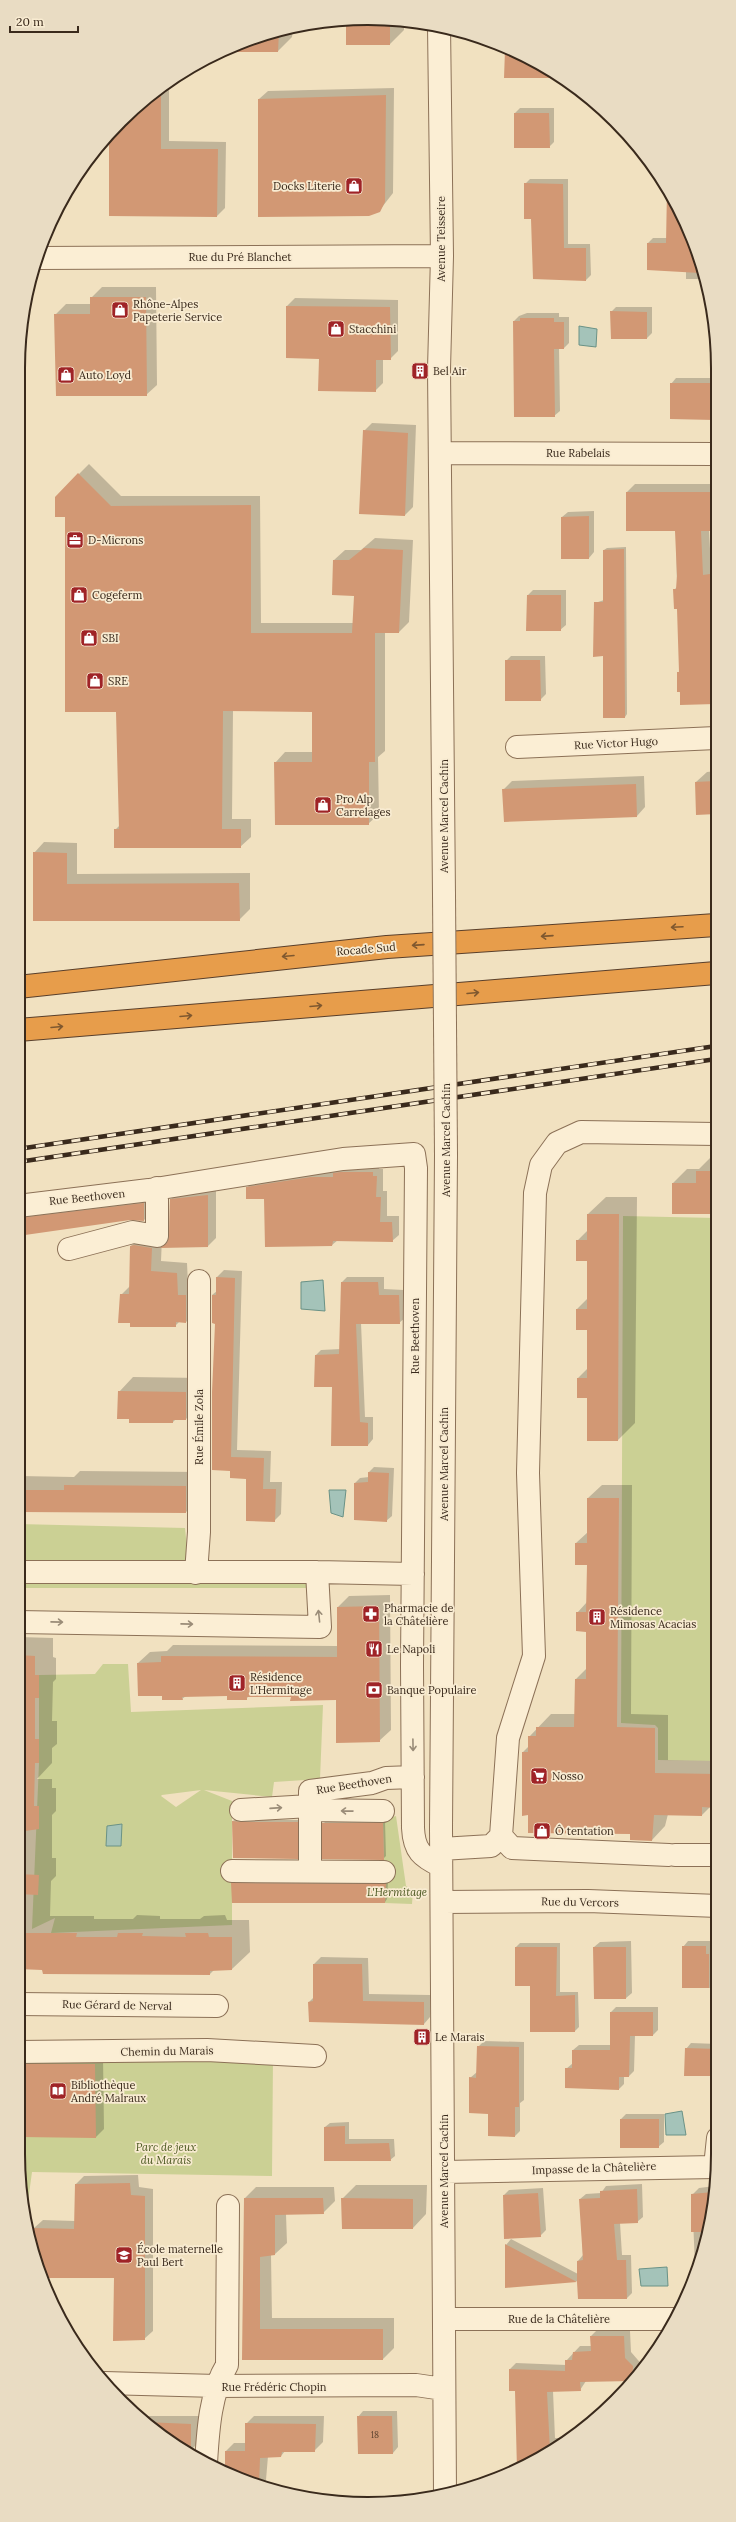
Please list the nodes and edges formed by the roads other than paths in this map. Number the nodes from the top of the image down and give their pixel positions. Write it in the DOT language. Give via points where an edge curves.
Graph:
graph roads {
  1 [pos="439,33"];
  2 [pos="442,256"];
  3 [pos="43,258"];
  4 [pos="441,453"];
  5 [pos="711,454"];
  6 [pos="443,573"];
  7 [pos="711,738"];
  8 [pos="517,748"];
  9 [pos="711,925"];
  10 [pos="711,974"];
  11 [pos="25,986"];
  12 [pos="25,1029"];
  13 [pos="711,1134"];
  14 [pos="157,1188"];
  15 [pos="25,1205"];
  16 [pos="69,1249"];
  17 [pos="199,1281"];
  18 [pos="25,1572"];
  19 [pos="317,1572"];
  20 [pos="196,1573"];
  21 [pos="413,1574"];
  22 [pos="25,1622"];
  23 [pos="412,1706"];
  24 [pos="441,1707"];
  25 [pos="413,1777"];
  26 [pos="310,1808"];
  27 [pos="242,1810"];
  28 [pos="383,1811"];
  29 [pos="501,1836"];
  30 [pos="711,1855"];
  31 [pos="441,1858"];
  32 [pos="232,1871"];
  33 [pos="310,1872"];
  34 [pos="384,1872"];
  35 [pos="443,1902"];
  36 [pos="711,1906"];
  37 [pos="25,2004"];
  38 [pos="217,2006"];
  39 [pos="25,2052"];
  40 [pos="315,2056"];
  41 [pos="710,2167"];
  42 [pos="444,2172"];
  43 [pos="228,2206"];
  44 [pos="444,2319"];
  45 [pos="669,2319"];
  46 [pos="113,2383"];
  47 [pos="217,2386"];
  48 [pos="444,2389"];
  49 [pos="206,2457"];
  50 [pos="445,2488"];
  1 -- 2 [label="street, Avenue Teisseire"];
  2 -- 3 [label="street, Rue du Pré Blanchet"];
  2 -- 4 [label="street, Avenue Teisseire" via="439,344"];
  4 -- 5 [label="street, Rue Rabelais"];
  4 -- 6 [label="street, Avenue Teisseire"];
  6 -- 24 [label="street, Avenue Marcel Cachin, bridge" via="446,1155"];
  7 -- 8 [label="street, Rue Victor Hugo"];
  9 -- 11 [label="highway, Rocade Sud, one-way" via="387,947"];
  12 -- 10 [label="highway, one-way"];
  13 -- 29 [label="street" via="581,1132 558,1143 541,1165 535,1193 528,1473 534,1656 508,1738"];
  14 -- 15 [label="street, Rue Beethoven"];
  14 -- 16 [label="street" via="157,1236 133,1232"];
  14 -- 21 [label="street, Rue Beethoven" via="343,1159 414,1154 416,1168"];
  17 -- 20 [label="street, Rue Émile Zola" via="199,1532"];
  18 -- 20 [label="street"];
  19 -- 20 [label="street"];
  19 -- 21 [label="street"];
  22 -- 19 [label="street, one-way" via="320,1627"];
  21 -- 23 [label="street, Rue Beethoven"];
  23 -- 24 [label="street"];
  23 -- 25 [label="street, Rue Beethoven, one-way"];
  24 -- 31 [label="street, Avenue Marcel Cachin"];
  25 -- 26 [label="street, Rue Beethoven" via="386,1778 372,1783 310,1791"];
  25 -- 31 [label="street, Rue Beethoven" via="413,1834 417,1849 424,1858"];
  27 -- 26 [label="street, Rue Beethoven, one-way"];
  28 -- 26 [label="street, Rue Beethoven, one-way"];
  26 -- 33 [label="street, Rue Beethoven"];
  29 -- 30 [label="street" via="512,1848"];
  29 -- 31 [label="street" via="491,1846"];
  31 -- 35 [label="street, Avenue Marcel Cachin"];
  32 -- 33 [label="street"];
  33 -- 34 [label="street"];
  35 -- 36 [label="street, Rue du Vercors" via="588,1901"];
  35 -- 42 [label="street, Avenue Marcel Cachin"];
  37 -- 38 [label="street, Rue Gérard de Nerval"];
  39 -- 40 [label="street, Chemin du Marais" via="207,2050"];
  41 -- 42 [label="street, Impasse de la Châtelière"];
  42 -- 44 [label="street, Avenue Marcel Cachin"];
  43 -- 47 [label="street" via="227,2365"];
  44 -- 45 [label="street, Rue de la Châtelière"];
  44 -- 48 [label="street, Avenue Marcel Cachin"];
  46 -- 47 [label="street, Rue Frédéric Chopin"];
  47 -- 48 [label="street, Rue Frédéric Chopin" via="416,2385"];
  47 -- 49 [label="street"];
  48 -- 50 [label="street, Avenue Marcel Cachin"];
}
